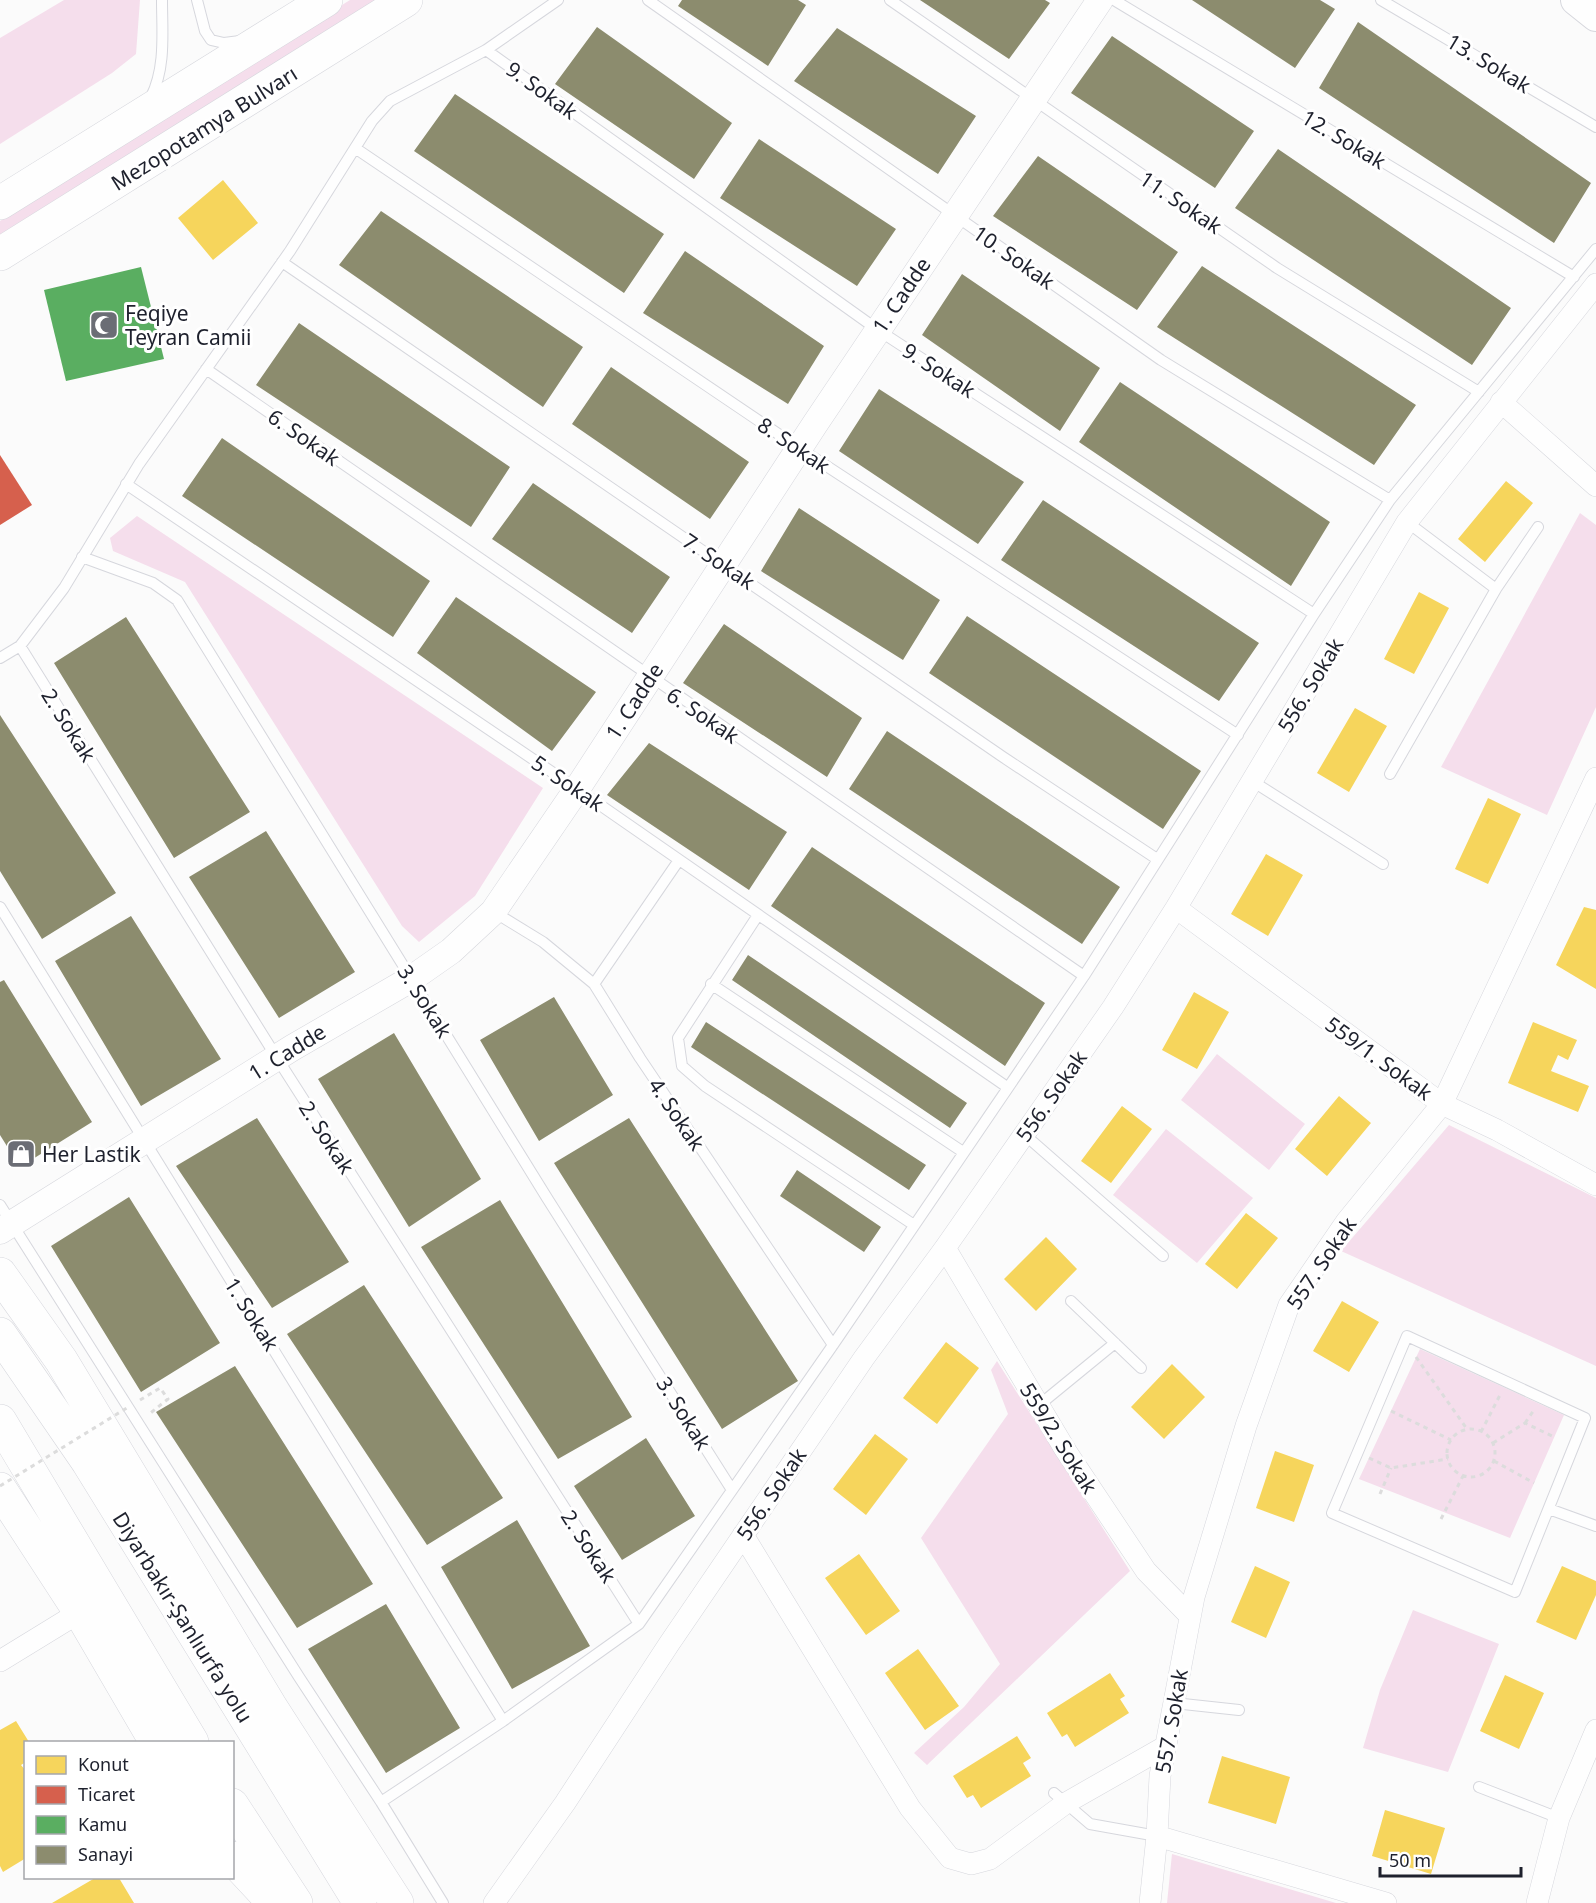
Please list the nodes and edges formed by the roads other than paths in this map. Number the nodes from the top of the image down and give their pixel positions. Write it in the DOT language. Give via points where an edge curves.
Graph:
graph roads {
  1 [pos="162,0"];
  2 [pos="197,0"];
  3 [pos="326,0"];
  4 [pos="406,0"];
  5 [pos="558,0"];
  6 [pos="648,0"];
  7 [pos="890,0"];
  8 [pos="1100,0"];
  9 [pos="1114,0"];
  10 [pos="1381,0"];
  11 [pos="1575,0"];
  12 [pos="1596,16"];
  13 [pos="265,38"];
  14 [pos="486,50"];
  15 [pos="1033,100"];
  16 [pos="141,115"];
  17 [pos="1596,127"];
  18 [pos="355,148"];
  19 [pos="0,203"];
  20 [pos="955,216"];
  21 [pos="1596,249"];
  22 [pos="0,254"];
  23 [pos="282,262"];
  24 [pos="1574,277"];
  25 [pos="1596,284"];
  26 [pos="878,330"];
  27 [pos="206,369"];
  28 [pos="1479,392"];
  29 [pos="1501,402"];
  30 [pos="799,448"];
  31 [pos="126,484"];
  32 [pos="1596,486"];
  33 [pos="1390,500"];
  34 [pos="1407,522"];
  35 [pos="1538,527"];
  36 [pos="82,557"];
  37 [pos="724,563"];
  38 [pos="1496,589"];
  39 [pos="1314,614"];
  40 [pos="20,646"];
  41 [pos="0,658"];
  42 [pos="649,678"];
  43 [pos="1238,735"];
  44 [pos="1390,774"];
  45 [pos="1596,778"];
  46 [pos="1252,781"];
  47 [pos="578,789"];
  48 [pos="1157,859"];
  49 [pos="679,860"];
  50 [pos="1383,864"];
  51 [pos="0,907"];
  52 [pos="1176,908"];
  53 [pos="494,912"];
  54 [pos="758,915"];
  55 [pos="1084,976"];
  56 [pos="411,979"];
  57 [pos="594,984"];
  58 [pos="711,984"];
  59 [pos="277,1058"];
  60 [pos="1006,1087"];
  61 [pos="1442,1104"];
  62 [pos="1024,1135"];
  63 [pos="145,1141"];
  64 [pos="963,1152"];
  65 [pos="1596,1185"];
  66 [pos="4,1220"];
  67 [pos="914,1225"];
  68 [pos="945,1248"];
  69 [pos="1163,1256"];
  70 [pos="0,1274"];
  71 [pos="1071,1301"];
  72 [pos="0,1334"];
  73 [pos="1115,1343"];
  74 [pos="833,1344"];
  75 [pos="1141,1368"];
  76 [pos="1038,1406"];
  77 [pos="0,1420"];
  78 [pos="0,1469"];
  79 [pos="0,1488"];
  80 [pos="732,1490"];
  81 [pos="1549,1509"];
  82 [pos="1596,1526"];
  83 [pos="29,1531"];
  84 [pos="743,1536"];
  85 [pos="134,1537"];
  86 [pos="81,1612"];
  87 [pos="1190,1616"];
  88 [pos="639,1624"];
  89 [pos="0,1661"];
  90 [pos="1174,1703"];
  91 [pos="272,1708"];
  92 [pos="1239,1710"];
  93 [pos="502,1721"];
  94 [pos="1596,1730"];
  95 [pos="155,1741"];
  96 [pos="191,1741"];
  97 [pos="1166,1746"];
  98 [pos="1479,1787"];
  99 [pos="1060,1798"];
  100 [pos="381,1802"];
  101 [pos="234,1808"];
  102 [pos="1558,1818"];
  103 [pos="1157,1836"];
  104 [pos="234,1860"];
  105 [pos="234,1869"];
  106 [pos="256,1903"];
  107 [pos="274,1903"];
  108 [pos="296,1903"];
  109 [pos="360,1903"];
  110 [pos="397,1903"];
  111 [pos="443,1903"];
  112 [pos="494,1903"];
  113 [pos="1150,1903"];
  114 [pos="1386,1903"];
  115 [pos="1538,1903"];
  1 -- 16 [label="lane" via="162,59 157,84"];
  2 -- 13 [label="lane" via="211,40 224,43"];
  3 -- 13 [label="main road, Mezopotamya Bulvarı"];
  4 -- 22 [label="main road, Mezopotamya Bulvarı"];
  5 -- 14 [label="lane"];
  6 -- 20 [label="lane, 10. Sokak"];
  7 -- 15 [label="lane, 11. Sokak"];
  8 -- 15 [label="street, 1. Cadde"];
  9 -- 24 [label="lane, 12. Sokak"];
  10 -- 17 [label="lane, 13. Sokak"];
  11 -- 12 [label="main road"];
  13 -- 16 [label="main road, Mezopotamya Bulvarı"];
  14 -- 18 [label="lane" via="390,101"];
  14 -- 26 [label="lane, 9. Sokak"];
  15 -- 20 [label="street, 1. Cadde"];
  15 -- 28 [label="lane, 11. Sokak" via="1277,268"];
  16 -- 19 [label="main road, Mezopotamya Bulvarı"];
  18 -- 23 [label="lane"];
  18 -- 30 [label="lane, 8. Sokak"];
  20 -- 26 [label="street, 1. Cadde"];
  20 -- 33 [label="lane, 10. Sokak" via="1161,360"];
  21 -- 24 [label="lane"];
  23 -- 27 [label="lane"];
  23 -- 37 [label="lane, 7. Sokak"];
  24 -- 28 [label="lane"];
  25 -- 29 [label="street, 556. Sokak"];
  26 -- 30 [label="street, 1. Cadde"];
  26 -- 39 [label="lane, 9. Sokak"];
  27 -- 31 [label="lane"];
  27 -- 42 [label="lane, 6. Sokak"];
  28 -- 33 [label="lane"];
  29 -- 32 [label="street"];
  29 -- 34 [label="street, 556. Sokak"];
  30 -- 37 [label="street, 1. Cadde"];
  30 -- 43 [label="lane, 8. Sokak"];
  31 -- 36 [label="lane"];
  31 -- 47 [label="lane, 5. Sokak"];
  33 -- 39 [label="lane"];
  34 -- 38 [label="lane"];
  34 -- 46 [label="street, 556. Sokak"];
  35 -- 38 [label="lane"];
  36 -- 40 [label="lane"];
  36 -- 56 [label="lane, 3. Sokak" via="153,583 177,600"];
  37 -- 42 [label="street, 1. Cadde"];
  37 -- 48 [label="lane, 7. Sokak"];
  38 -- 44 [label="lane"];
  39 -- 43 [label="lane"];
  40 -- 41 [label="lane"];
  40 -- 59 [label="lane, 2. Sokak"];
  42 -- 47 [label="street, 1. Cadde"];
  42 -- 55 [label="lane, 6. Sokak"];
  43 -- 48 [label="lane"];
  45 -- 61 [label="street, 557. Sokak"];
  46 -- 50 [label="lane"];
  46 -- 52 [label="street, 556. Sokak"];
  47 -- 49 [label="lane, 5. Sokak"];
  47 -- 53 [label="street, 1. Cadde"];
  48 -- 55 [label="lane"];
  49 -- 54 [label="lane, 5. Sokak"];
  49 -- 57 [label="lane"];
  51 -- 63 [label="lane, 1. Sokak"];
  52 -- 61 [label="street, 559/1. Sokak"];
  52 -- 62 [label="street, 556. Sokak"];
  53 -- 56 [label="street, 1. Cadde" via="451,951"];
  53 -- 57 [label="lane, 4. Sokak" via="543,942"];
  54 -- 58 [label="lane"];
  54 -- 60 [label="lane, 5. Sokak"];
  55 -- 60 [label="lane"];
  56 -- 59 [label="street, 1. Cadde"];
  56 -- 80 [label="lane, 3. Sokak"];
  57 -- 74 [label="lane, 4. Sokak"];
  58 -- 64 [label="lane"];
  58 -- 67 [label="lane" via="678,1038 682,1066 705,1086"];
  59 -- 63 [label="street, 1. Cadde"];
  59 -- 88 [label="lane, 2. Sokak"];
  60 -- 64 [label="lane"];
  61 -- 65 [label="street, 559/1. Sokak"];
  61 -- 87 [label="street, 557. Sokak" via="1347,1222 1289,1305 1246,1426"];
  62 -- 68 [label="street, 556. Sokak"];
  62 -- 69 [label="lane"];
  63 -- 66 [label="street, 1. Cadde"];
  63 -- 93 [label="lane, 1. Sokak"];
  64 -- 67 [label="lane"];
  66 -- 100 [label="lane"];
  67 -- 74 [label="lane"];
  68 -- 76 [label="street, 559/2. Sokak"];
  68 -- 84 [label="street, 556. Sokak" via="864,1358"];
  70 -- 91 [label="main road" via="62,1360"];
  71 -- 73 [label="lane"];
  72 -- 85 [label="main road, Diyarbakır-Şanlıurfa yolu"];
  73 -- 75 [label="lane"];
  73 -- 76 [label="lane"];
  74 -- 80 [label="lane"];
  76 -- 87 [label="street, 559/2. Sokak" via="1146,1571"];
  77 -- 96 [label="main road"];
  78 -- 83 [label="main road"];
  79 -- 83 [label="main road"];
  80 -- 88 [label="lane"];
  81 -- 81 [label="lane" via="1585,1418 1407,1336 1332,1514 1515,1592"];
  81 -- 82 [label="lane"];
  83 -- 86 [label="main road"];
  84 -- 99 [label="street" via="910,1808 950,1858 971,1864 990,1859"];
  84 -- 112 [label="street, 556. Sokak" via="566,1803"];
  85 -- 91 [label="main road" via="197,1608"];
  85 -- 109 [label="main road, Diyarbakır-Şanlıurfa yolu"];
  86 -- 89 [label="street"];
  86 -- 95 [label="main road"];
  87 -- 90 [label="street, 557. Sokak"];
  88 -- 93 [label="lane"];
  90 -- 92 [label="lane"];
  90 -- 97 [label="street, 557. Sokak"];
  91 -- 110 [label="main road"];
  93 -- 100 [label="lane"];
  94 -- 102 [label="street"];
  97 -- 99 [label="street"];
  97 -- 103 [label="street, 557. Sokak"];
  98 -- 102 [label="lane"];
  99 -- 103 [label="lane" via="1090,1824"];
  100 -- 111 [label="lane"];
  101 -- 108 [label="main road"];
  102 -- 115 [label="street"];
  103 -- 113 [label="street, 557. Sokak"];
  103 -- 114 [label="street"];
  104 -- 107 [label="main road"];
  105 -- 106 [label="main road"];
}
